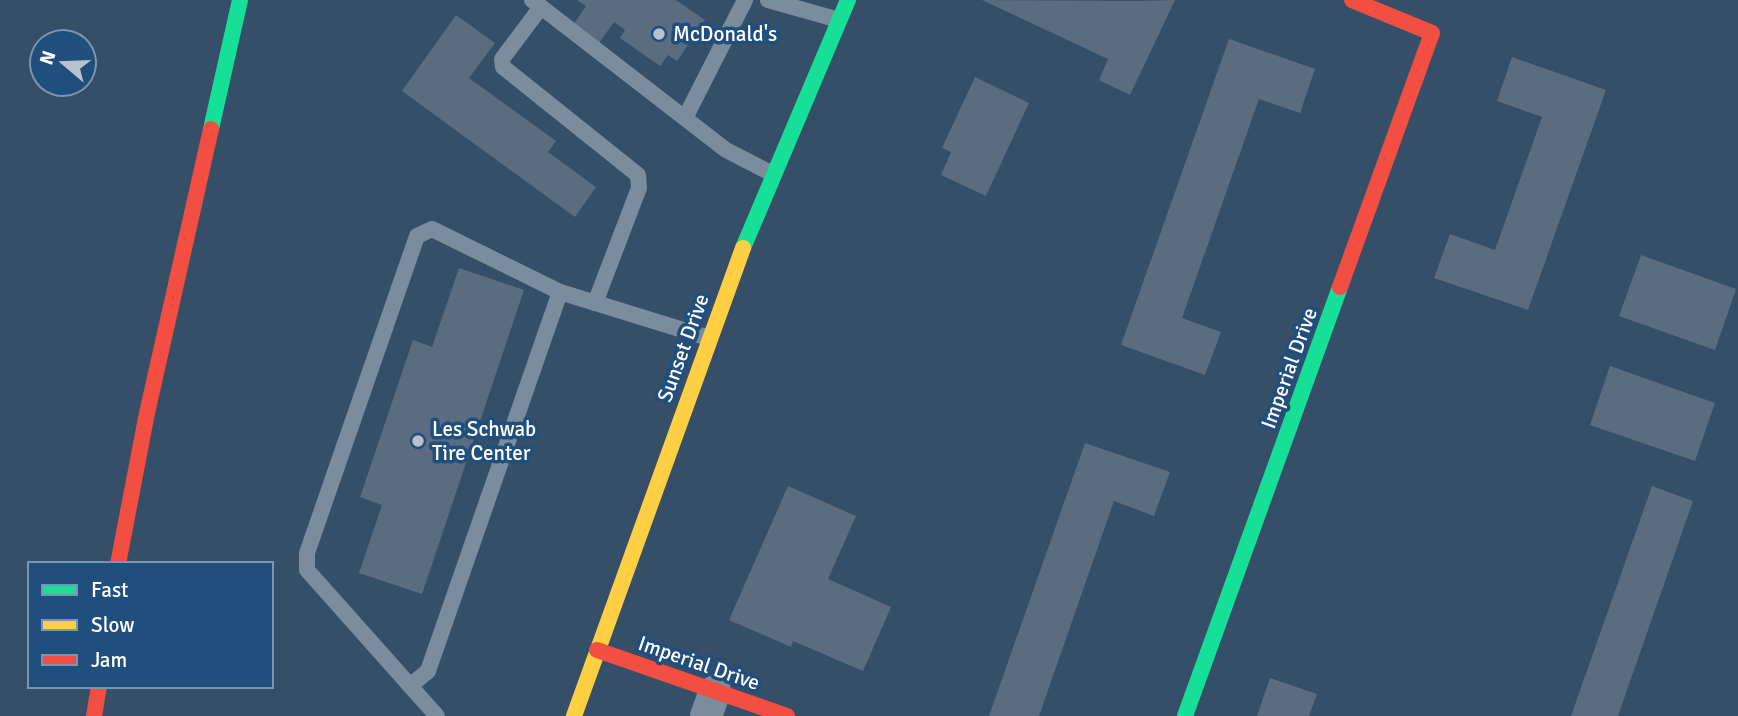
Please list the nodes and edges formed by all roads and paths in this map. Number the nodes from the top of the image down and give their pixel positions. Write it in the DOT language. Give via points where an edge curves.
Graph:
graph roads {
  1 [pos="240,0"];
  2 [pos="745,0"];
  3 [pos="768,0"];
  4 [pos="848,0"];
  5 [pos="1352,0"];
  6 [pos="536,4"];
  7 [pos="839,20"];
  8 [pos="685,118"];
  9 [pos="774,174"];
  10 [pos="560,292"];
  11 [pos="595,303"];
  12 [pos="709,338"];
  13 [pos="118,562"];
  14 [pos="597,650"];
  15 [pos="410,686"];
  16 [pos="99,688"];
  17 [pos="711,704"];
  18 [pos="94,716"];
  19 [pos="437,716"];
  20 [pos="574,716"];
  21 [pos="786,716"];
  22 [pos="1185,716"];
  1 -- 13 [label="main road" via="147,413"];
  2 -- 8 [label="lane"];
  3 -- 7 [label="lane"];
  4 -- 7 [label="main road, Sunset Drive"];
  5 -- 22 [label="main road, Imperial Drive" via="1432,33"];
  6 -- 8 [label="lane"];
  6 -- 11 [label="lane" via="502,59 503,67 638,175 639,188"];
  7 -- 9 [label="main road, Sunset Drive"];
  8 -- 9 [label="lane" via="726,150"];
  9 -- 12 [label="main road, Sunset Drive"];
  10 -- 11 [label="lane"];
  10 -- 15 [label="lane" via="428,671"];
  10 -- 15 [label="lane" via="432,229 417,236 307,553 307,570"];
  11 -- 12 [label="lane"];
  12 -- 14 [label="main road, Sunset Drive"];
  14 -- 17 [label="main road, Imperial Drive"];
  14 -- 20 [label="main road, Sunset Drive"];
  15 -- 19 [label="lane"];
  16 -- 18 [label="main road"];
  17 -- 21 [label="main road, Imperial Drive"];
}
